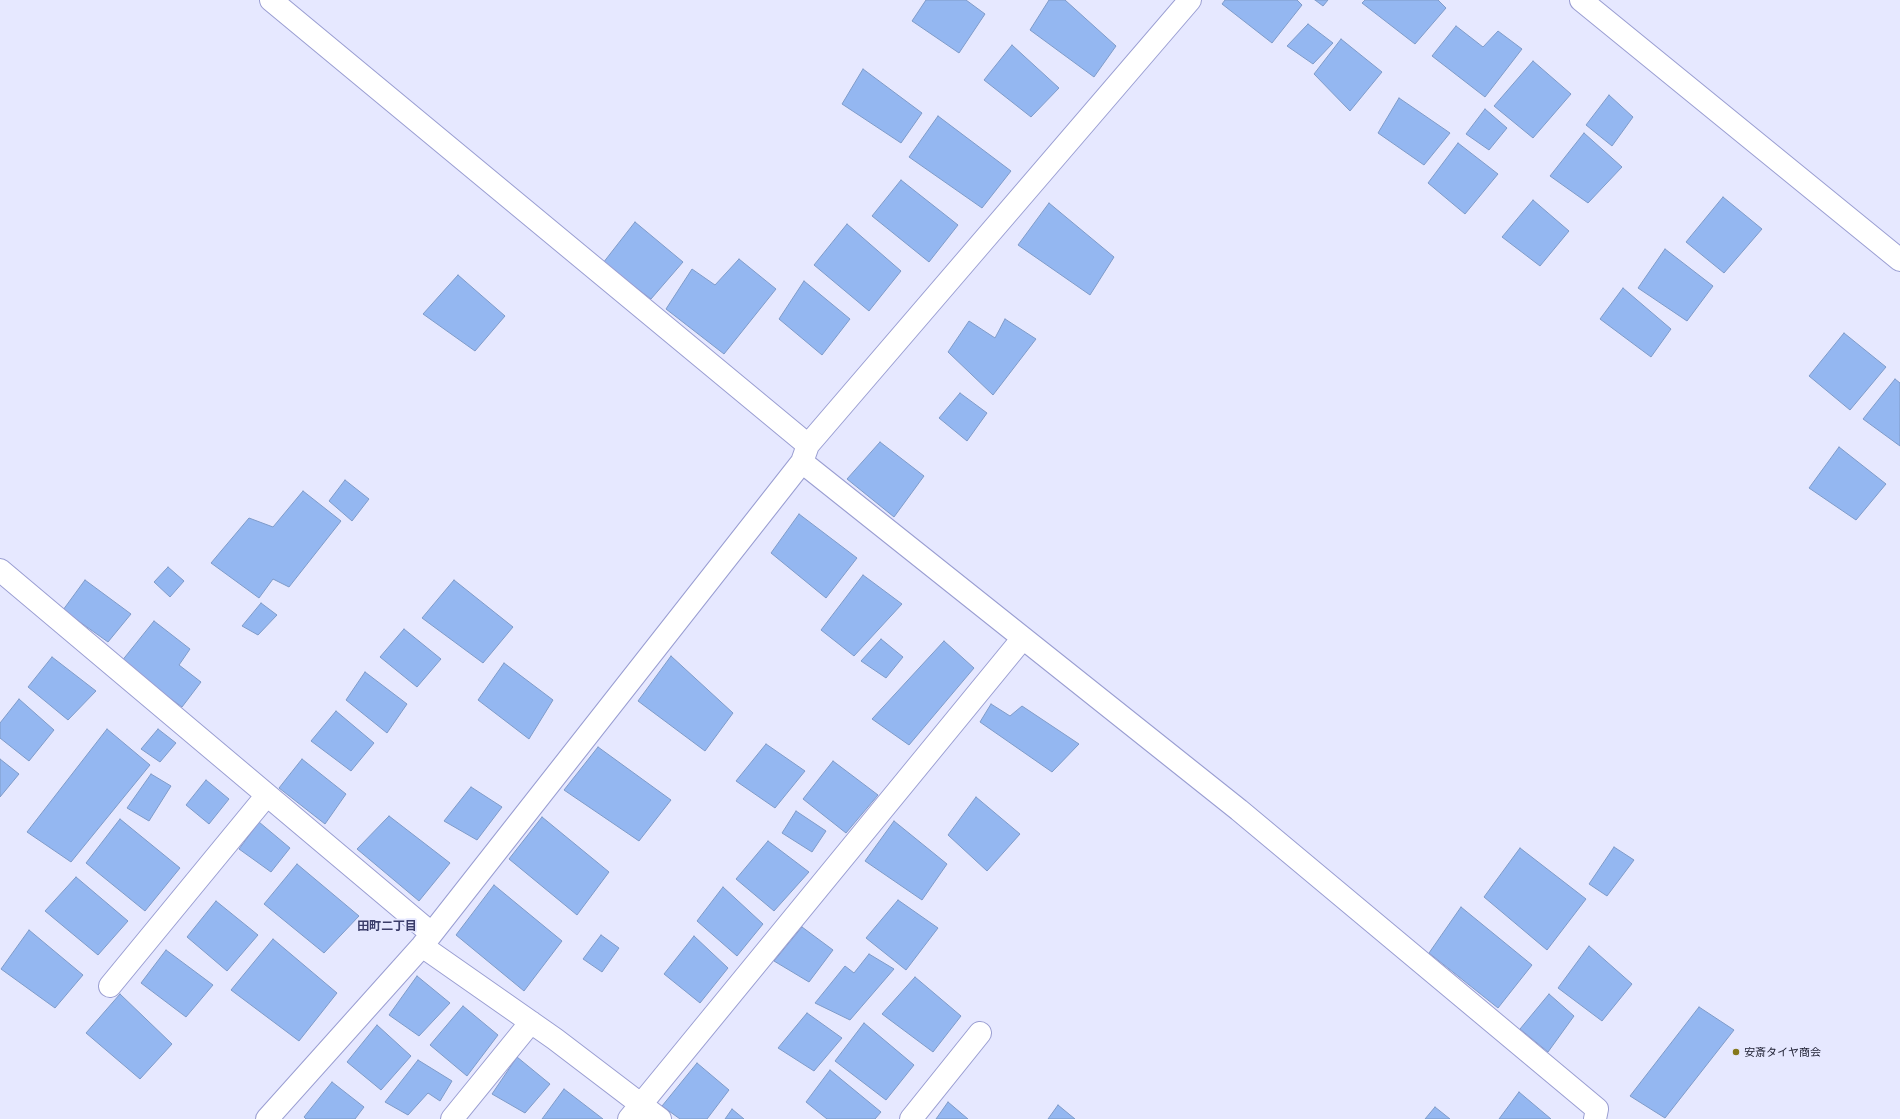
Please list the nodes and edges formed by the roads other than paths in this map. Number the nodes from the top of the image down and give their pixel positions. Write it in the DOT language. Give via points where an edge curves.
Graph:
graph roads {
  1 [pos="271,0"];
  2 [pos="1190,0"];
  3 [pos="1581,0"];
  4 [pos="1900,260"];
  5 [pos="805,454"];
  6 [pos="0,570"];
  7 [pos="1023,638"];
  8 [pos="267,795"];
  9 [pos="426,940"];
  10 [pos="110,986"];
  11 [pos="531,1022"];
  12 [pos="980,1033"];
  13 [pos="634,1112"];
  14 [pos="267,1119"];
  15 [pos="452,1119"];
  16 [pos="660,1119"];
  17 [pos="911,1119"];
  18 [pos="1595,1119"];
  1 -- 5 [label="street"];
  2 -- 5 [label="street"];
  3 -- 4 [label="street"];
  5 -- 7 [label="street"];
  5 -- 9 [label="street"];
  6 -- 8 [label="street"];
  7 -- 13 [label="street"];
  7 -- 18 [label="street" via="1238,810 1592,1105 1597,1110"];
  8 -- 9 [label="street"];
  8 -- 10 [label="street"];
  9 -- 11 [label="street"];
  9 -- 14 [label="street"];
  11 -- 13 [label="street"];
  11 -- 15 [label="street"];
  12 -- 17 [label="street"];
  13 -- 16 [label="street"];
}
